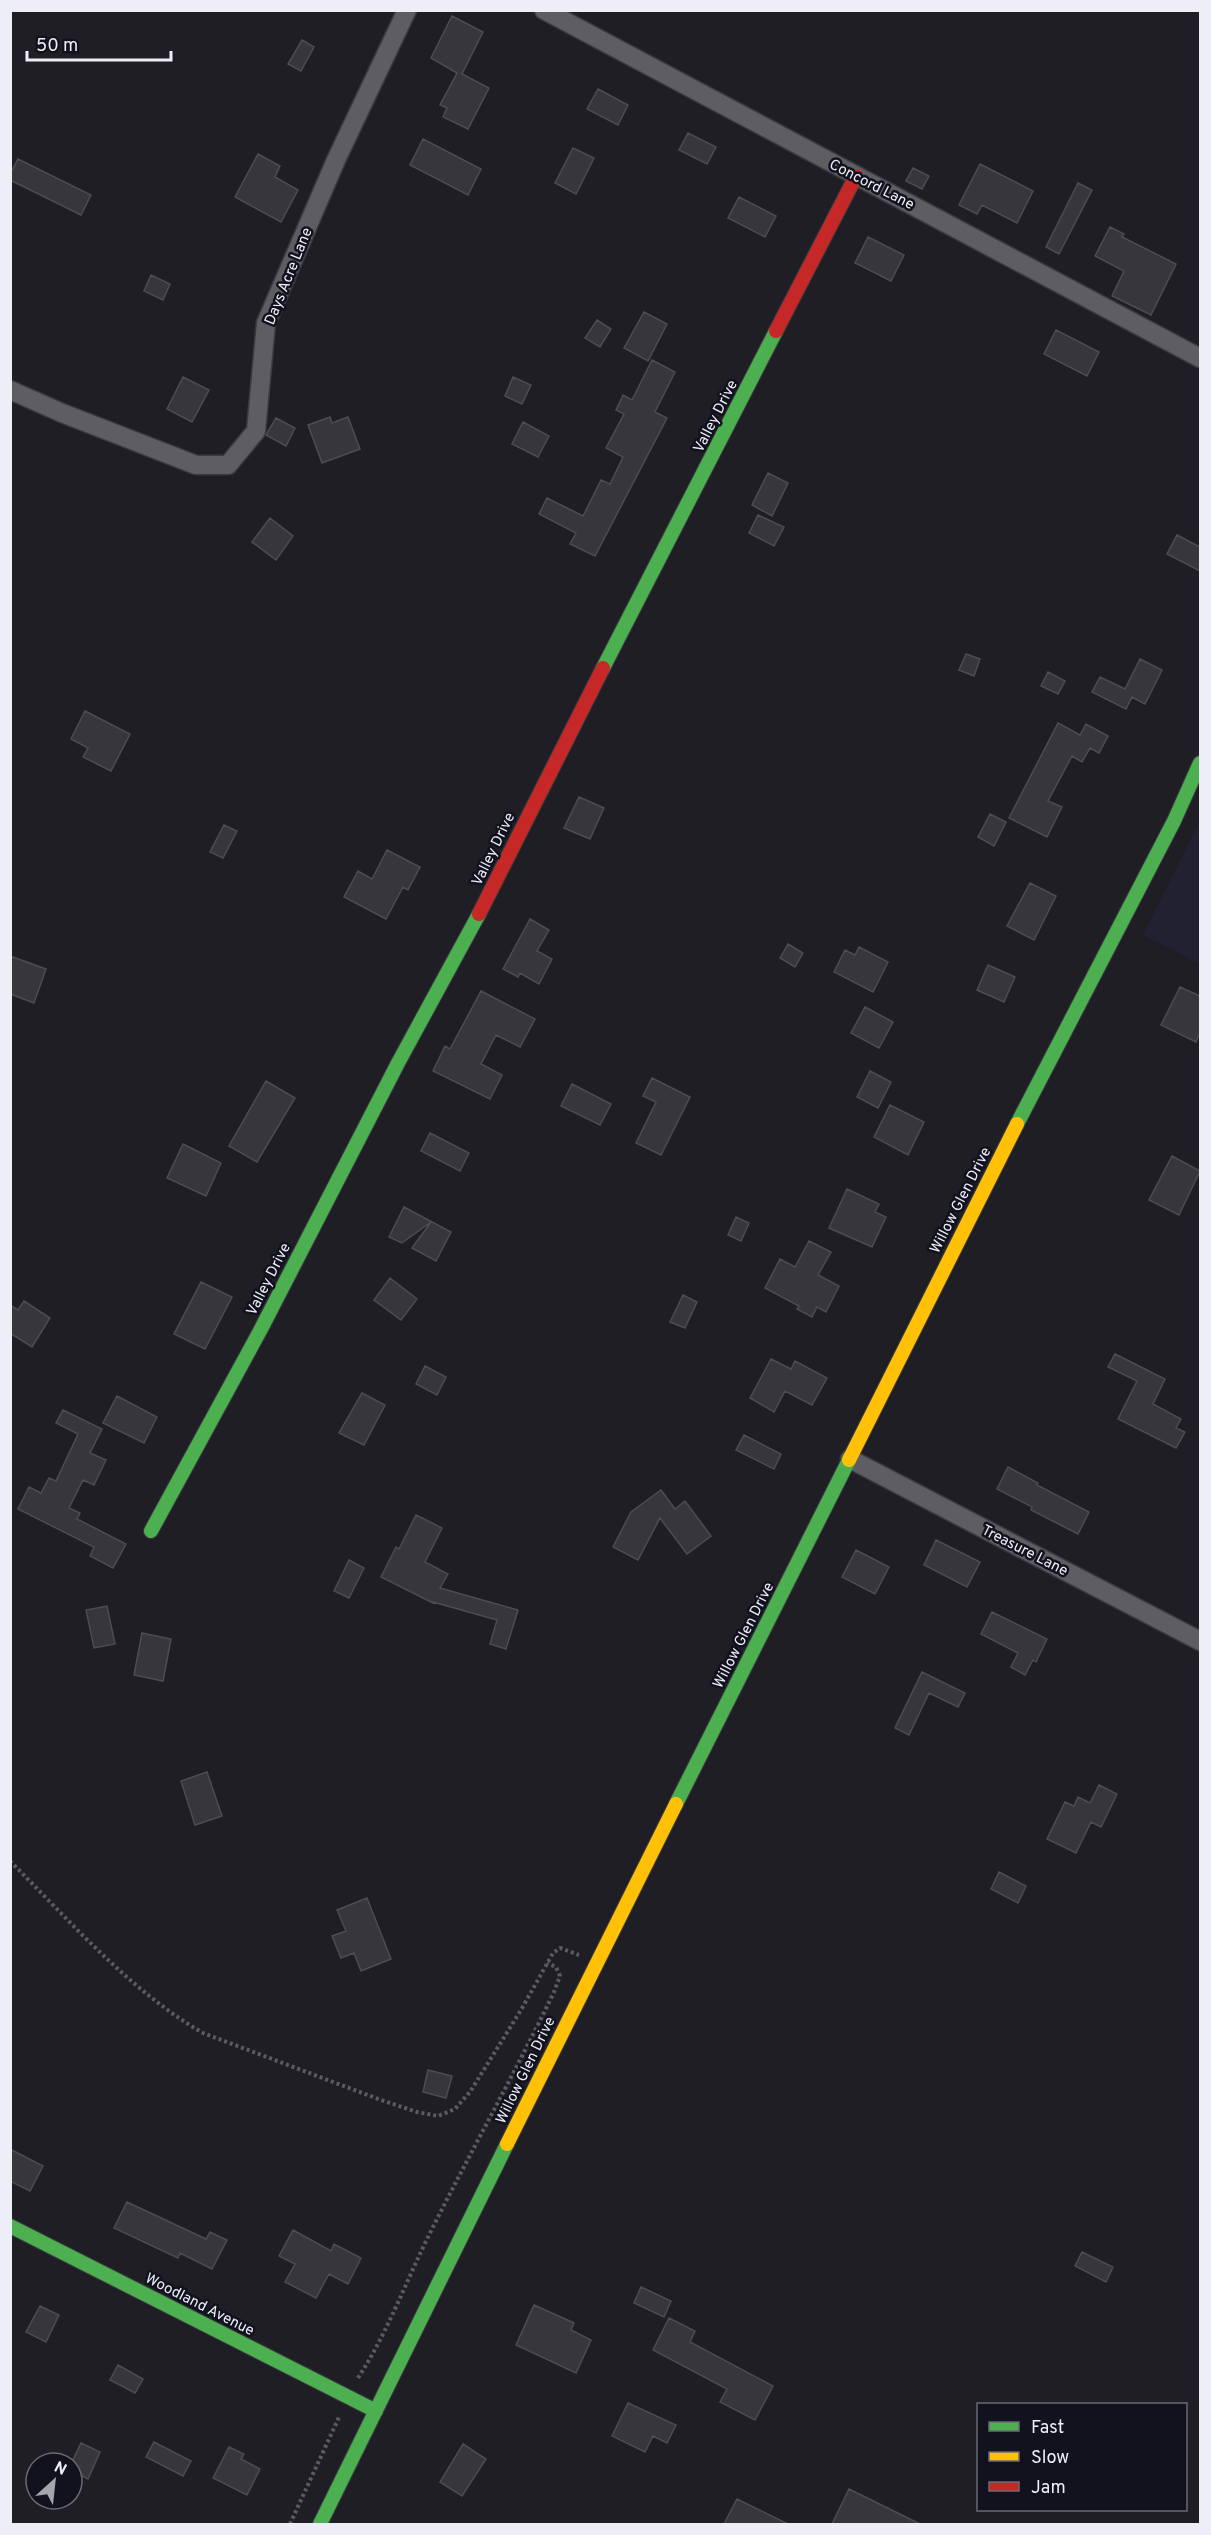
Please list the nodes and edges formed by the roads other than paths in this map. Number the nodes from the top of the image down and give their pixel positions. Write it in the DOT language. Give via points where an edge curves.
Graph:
graph roads {
  1 [pos="407,10"];
  2 [pos="544,10"];
  3 [pos="856,176"];
  4 [pos="1200,358"];
  5 [pos="10,390"];
  6 [pos="1200,763"];
  7 [pos="850,1459"];
  8 [pos="151,1531"];
  9 [pos="1200,1641"];
  10 [pos="10,2226"];
  11 [pos="376,2411"];
  12 [pos="320,2524"];
  1 -- 5 [label="street, Days Acre Lane" via="336,160 266,323 256,430 228,465 196,465"];
  2 -- 3 [label="street, Concord Lane"];
  3 -- 4 [label="street, Concord Lane"];
  3 -- 8 [label="main road, Valley Drive" via="476,921"];
  6 -- 7 [label="main road, Willow Glen Drive"];
  7 -- 9 [label="street, Treasure Lane"];
  7 -- 11 [label="main road, Willow Glen Drive"];
  10 -- 11 [label="main road, Woodland Avenue"];
  11 -- 12 [label="main road, Willow Glen Drive"];
}
